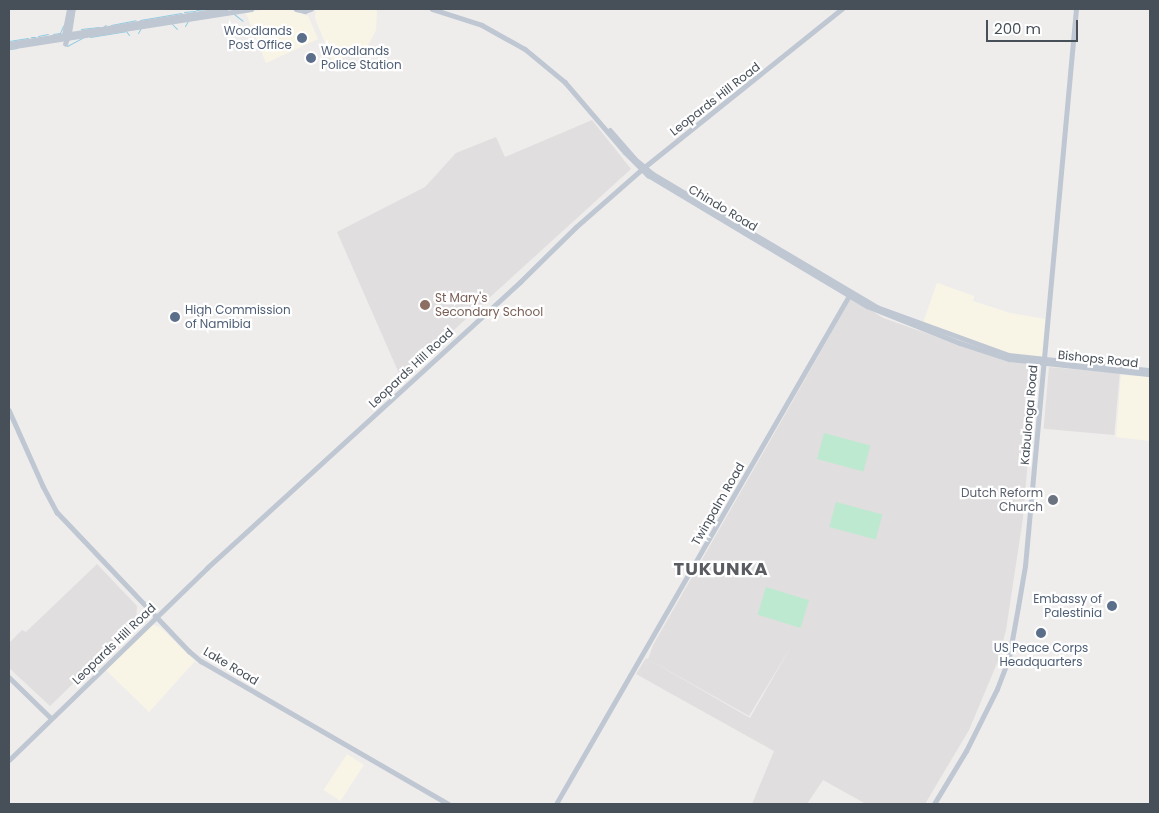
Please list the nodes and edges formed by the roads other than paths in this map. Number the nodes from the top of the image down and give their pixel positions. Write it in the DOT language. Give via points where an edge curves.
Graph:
graph roads {
  1 [pos="69,9"];
  2 [pos="73,9"];
  3 [pos="226,9"];
  4 [pos="251,9"];
  5 [pos="296,9"];
  6 [pos="311,9"];
  7 [pos="432,9"];
  8 [pos="442,9"];
  9 [pos="842,9"];
  10 [pos="1076,9"];
  11 [pos="66,36"];
  12 [pos="9,45"];
  13 [pos="652,161"];
  14 [pos="636,162"];
  15 [pos="643,168"];
  16 [pos="650,175"];
  17 [pos="634,176"];
  18 [pos="850,293"];
  19 [pos="1044,362"];
  20 [pos="1150,370"];
  21 [pos="1150,374"];
  22 [pos="9,410"];
  23 [pos="148,608"];
  24 [pos="164,608"];
  25 [pos="156,616"];
  26 [pos="147,625"];
  27 [pos="164,625"];
  28 [pos="9,677"];
  29 [pos="51,718"];
  30 [pos="9,760"];
  31 [pos="449,804"];
  32 [pos="556,804"];
  33 [pos="934,804"];
  1 -- 11 [label="main road"];
  2 -- 11 [label="main road"];
  3 -- 11 [label="main road"];
  4 -- 11 [label="main road"];
  5 -- 6 [label="main road"];
  7 -- 14 [label="main road, Chindo Road" via="494,30 542,60 574,91"];
  8 -- 14 [label="main road, Chindo Road" via="496,28 544,59 576,90"];
  9 -- 13 [label="main road, Leopards Hill Road"];
  10 -- 19 [label="main road, Kabulonga Road"];
  11 -- 12 [label="main road"];
  13 -- 14 [label="main road"];
  13 -- 15 [label="main road, Leopards Hill Road"];
  13 -- 16 [label="main road"];
  14 -- 15 [label="main road, Chindo Road"];
  14 -- 17 [label="main road"];
  15 -- 16 [label="main road, Chindo Road"];
  15 -- 17 [label="main road, Leopards Hill Road"];
  16 -- 17 [label="main road"];
  16 -- 18 [label="main road, Chindo Road"];
  17 -- 24 [label="main road, Leopards Hill Road"];
  18 -- 19 [label="main road, Chindo Road" via="884,314 960,343 1009,359"];
  18 -- 32 [label="main road, Twinpalm Road"];
  19 -- 20 [label="main road, Bishops Road"];
  19 -- 21 [label="main road, Bishops Road"];
  19 -- 33 [label="main road, Kabulonga Road" via="1025,566 1009,656 977,732"];
  22 -- 23 [label="main road, Lake Road" via="54,507"];
  23 -- 24 [label="main road" via="157,611"];
  23 -- 25 [label="main road, Lake Road"];
  23 -- 26 [label="main road"];
  24 -- 25 [label="main road, Leopards Hill Road"];
  24 -- 27 [label="main road" via="161,616"];
  25 -- 26 [label="main road, Leopards Hill Road"];
  25 -- 27 [label="main road, Lake Road"];
  26 -- 27 [label="main road"];
  26 -- 29 [label="main road, Leopards Hill Road"];
  27 -- 31 [label="main road, Lake Road" via="201,661"];
  28 -- 29 [label="main road"];
  29 -- 30 [label="main road, Leopards Hill Road"];
}
